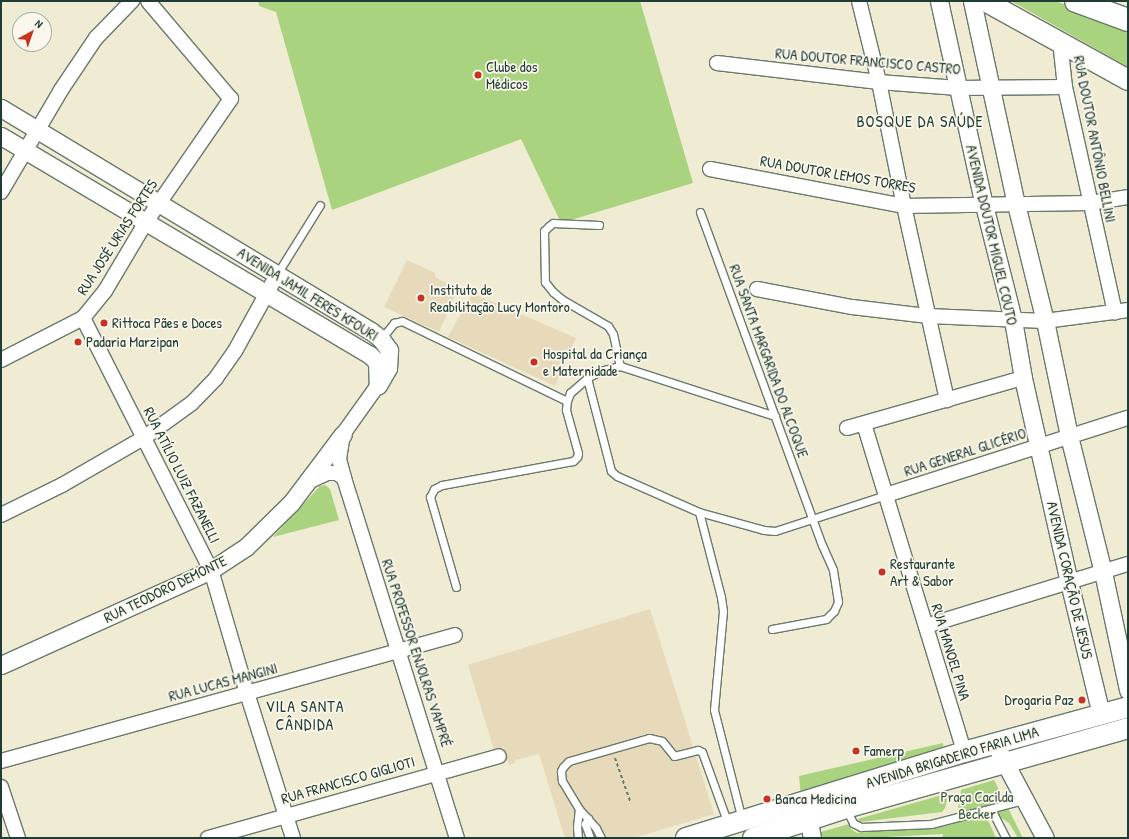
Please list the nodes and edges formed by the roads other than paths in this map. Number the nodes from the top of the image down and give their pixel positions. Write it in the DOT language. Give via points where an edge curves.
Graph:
graph roads {
  1 [pos="132,1"];
  2 [pos="148,1"];
  3 [pos="860,1"];
  4 [pos="939,1"];
  5 [pos="972,1"];
  6 [pos="985,1"];
  7 [pos="1076,1"];
  8 [pos="1128,20"];
  9 [pos="1060,41"];
  10 [pos="717,63"];
  11 [pos="1128,80"];
  12 [pos="879,82"];
  13 [pos="1065,87"];
  14 [pos="958,88"];
  15 [pos="990,88"];
  16 [pos="1,108"];
  17 [pos="38,130"];
  18 [pos="1,136"];
  19 [pos="26,151"];
  20 [pos="710,169"];
  21 [pos="1,192"];
  22 [pos="1128,197"];
  23 [pos="158,203"];
  24 [pos="1090,203"];
  25 [pos="1016,204"];
  26 [pos="320,205"];
  27 [pos="984,205"];
  28 [pos="904,206"];
  29 [pos="700,212"];
  30 [pos="146,222"];
  31 [pos="599,225"];
  32 [pos="277,275"];
  33 [pos="757,289"];
  34 [pos="266,293"];
  35 [pos="1122,312"];
  36 [pos="928,316"];
  37 [pos="83,318"];
  38 [pos="1013,320"];
  39 [pos="1045,321"];
  40 [pos="381,339"];
  41 [pos="1,360"];
  42 [pos="620,366"];
  43 [pos="587,378"];
  44 [pos="1023,378"];
  45 [pos="378,385"];
  46 [pos="947,400"];
  47 [pos="567,401"];
  48 [pos="775,416"];
  49 [pos="1128,418"];
  50 [pos="864,424"];
  51 [pos="847,428"];
  52 [pos="343,434"];
  53 [pos="1069,436"];
  54 [pos="145,437"];
  55 [pos="1039,446"];
  56 [pos="344,478"];
  57 [pos="308,482"];
  58 [pos="886,495"];
  59 [pos="699,512"];
  60 [pos="1,515"];
  61 [pos="814,520"];
  62 [pos="1128,564"];
  63 [pos="211,570"];
  64 [pos="1103,572"];
  65 [pos="1069,582"];
  66 [pos="456,587"];
  67 [pos="926,626"];
  68 [pos="772,629"];
  69 [pos="455,635"];
  70 [pos="398,651"];
  71 [pos="1,666"];
  72 [pos="1128,690"];
  73 [pos="246,693"];
  74 [pos="1128,707"];
  75 [pos="1101,714"];
  76 [pos="1128,728"];
  77 [pos="995,744"];
  78 [pos="964,752"];
  79 [pos="499,756"];
  80 [pos="1,761"];
  81 [pos="1005,764"];
  82 [pos="437,772"];
  83 [pos="1,787"];
  84 [pos="1024,800"];
  85 [pos="846,808"];
  86 [pos="579,809"];
  87 [pos="991,809"];
  88 [pos="285,816"];
  89 [pos="588,818"];
  90 [pos="809,820"];
  91 [pos="735,822"];
  92 [pos="18,838"];
  93 [pos="208,838"];
  94 [pos="293,838"];
  95 [pos="457,838"];
  96 [pos="578,838"];
  97 [pos="590,838"];
  98 [pos="601,838"];
  99 [pos="686,838"];
  100 [pos="753,838"];
  101 [pos="1006,838"];
  102 [pos="1045,838"];
  1 -- 17 [label="street" via="96,38"];
  2 -- 23 [label="street, RUA JOSÉ URIAS FORTES" via="231,99"];
  3 -- 12 [label="street"];
  4 -- 14 [label="street, AVENIDA DOUTOR MIGUEL COUTO"];
  5 -- 15 [label="street, AVENIDA DOUTOR MIGUEL COUTO"];
  6 -- 9 [label="main road"];
  7 -- 8 [label="highway"];
  9 -- 11 [label="main road"];
  9 -- 13 [label="street, RUA DOUTOR ANTÔNIO BELLINI"];
  10 -- 12 [label="street, RUA DOUTOR FRANCISCO CASTRO"];
  12 -- 14 [label="street, RUA DOUTOR FRANCISCO CASTRO"];
  12 -- 28 [label="street"];
  13 -- 15 [label="street, RUA DOUTOR FRANCISCO CASTRO"];
  13 -- 24 [label="street, RUA DOUTOR ANTÔNIO BELLINI"];
  14 -- 15 [label="street, RUA DOUTOR FRANCISCO CASTRO"];
  14 -- 27 [label="street, AVENIDA DOUTOR MIGUEL COUTO"];
  15 -- 25 [label="street, AVENIDA DOUTOR MIGUEL COUTO"];
  16 -- 17 [label="street, AVENIDA JAMIL FERES KFOURI"];
  17 -- 19 [label="street"];
  17 -- 23 [label="street, AVENIDA JAMIL FERES KFOURI"];
  18 -- 19 [label="street, AVENIDA JAMIL FERES KFOURI"];
  19 -- 21 [label="street"];
  19 -- 30 [label="street, AVENIDA JAMIL FERES KFOURI"];
  20 -- 28 [label="street, RUA DOUTOR LEMOS TORRES"];
  22 -- 24 [label="street, RUA DOUTOR LEMOS TORRES"];
  23 -- 30 [label="street, RUA JOSÉ URIAS FORTES"];
  23 -- 32 [label="street, AVENIDA JAMIL FERES KFOURI"];
  24 -- 25 [label="street, RUA DOUTOR LEMOS TORRES"];
  24 -- 35 [label="street, RUA DOUTOR ANTÔNIO BELLINI"];
  25 -- 27 [label="street, RUA DOUTOR LEMOS TORRES"];
  25 -- 39 [label="street, AVENIDA DOUTOR MIGUEL COUTO"];
  26 -- 32 [label="lane"];
  27 -- 28 [label="street, RUA DOUTOR LEMOS TORRES"];
  27 -- 38 [label="street, AVENIDA DOUTOR MIGUEL COUTO"];
  28 -- 36 [label="street"];
  29 -- 48 [label="lane, RUA SANTA MARGARIDA DO ALCOQUE"];
  30 -- 34 [label="street, AVENIDA JAMIL FERES KFOURI"];
  30 -- 37 [label="street, RUA JOSÉ URIAS FORTES" via="105,291"];
  31 -- 42 [label="lane" via="553,223 544,231 545,282 564,300 608,326 613,334"];
  32 -- 34 [label="street"];
  32 -- 40 [label="street, AVENIDA JAMIL FERES KFOURI"];
  33 -- 36 [label="street" via="852,307"];
  34 -- 45 [label="street, AVENIDA JAMIL FERES KFOURI" via="370,355 377,362"];
  34 -- 54 [label="street" via="216,378 192,403"];
  35 -- 39 [label="street"];
  36 -- 38 [label="street"];
  36 -- 46 [label="street"];
  37 -- 41 [label="street, RUA JOSÉ URIAS FORTES"];
  37 -- 54 [label="street, RUA ATÍLIO LUIZ FAZANELLI"];
  38 -- 39 [label="street"];
  38 -- 44 [label="street, AVENIDA DOUTOR MIGUEL COUTO"];
  39 -- 53 [label="street, AVENIDA DOUTOR MIGUEL COUTO"];
  40 -- 45 [label="street, AVENIDA JAMIL FERES KFOURI" via="389,350 390,358 388,368"];
  40 -- 47 [label="lane" via="394,323 402,322"];
  42 -- 43 [label="lane" via="610,367"];
  42 -- 48 [label="lane"];
  43 -- 47 [label="lane" via="570,392"];
  43 -- 59 [label="lane, RUA GENERAL GLICÉRIO" via="611,471"];
  44 -- 46 [label="street"];
  44 -- 55 [label="street, AVENIDA DOUTOR MIGUEL COUTO"];
  45 -- 52 [label="street, RUA TEODORO DEMONTE"];
  46 -- 50 [label="street"];
  47 -- 66 [label="lane" via="566,410 578,452 573,461 442,485 434,489 430,496"];
  48 -- 61 [label="lane, RUA SANTA MARGARIDA DO ALCOQUE"];
  49 -- 53 [label="street, RUA GENERAL GLICÉRIO"];
  50 -- 51 [label="street"];
  50 -- 58 [label="street, RUA MANOEL PINA"];
  52 -- 56 [label="street, RUA PROFESSOR ENJOLRAS VAMPRÉ" via="339,459"];
  52 -- 57 [label="street, RUA TEODORO DEMONTE"];
  53 -- 55 [label="street, RUA GENERAL GLICÉRIO"];
  53 -- 64 [label="street"];
  54 -- 60 [label="street" via="62,485"];
  54 -- 63 [label="street, RUA ATÍLIO LUIZ FAZANELLI"];
  55 -- 58 [label="street, RUA GENERAL GLICÉRIO"];
  55 -- 65 [label="street, AVENIDA CORAÇÃO DE JESUS"];
  56 -- 57 [label="street" via="337,473 327,473"];
  56 -- 70 [label="street, RUA PROFESSOR ENJOLRAS VAMPRÉ"];
  57 -- 63 [label="street, RUA TEODORO DEMONTE" via="291,503 246,547"];
  58 -- 61 [label="lane, RUA GENERAL GLICÉRIO"];
  58 -- 67 [label="street, RUA MANOEL PINA"];
  59 -- 61 [label="lane, RUA GENERAL GLICÉRIO" via="775,531"];
  59 -- 91 [label="lane" via="723,612 714,710"];
  61 -- 68 [label="lane, RUA SANTA MARGARIDA DO ALCOQUE" via="833,570 838,602 826,619"];
  62 -- 64 [label="street"];
  63 -- 71 [label="street, RUA TEODORO DEMONTE"];
  63 -- 73 [label="street, RUA ATÍLIO LUIZ FAZANELLI"];
  64 -- 65 [label="street"];
  64 -- 72 [label="street"];
  65 -- 67 [label="street"];
  65 -- 75 [label="street, AVENIDA CORAÇÃO DE JESUS"];
  67 -- 78 [label="street, RUA MANOEL PINA"];
  69 -- 70 [label="street, RUA LUCAS MANGINI"];
  70 -- 73 [label="street, RUA LUCAS MANGINI"];
  70 -- 82 [label="street, RUA PROFESSOR ENJOLRAS VAMPRÉ"];
  73 -- 80 [label="street, RUA LUCAS MANGINI"];
  73 -- 88 [label="street, RUA ATÍLIO LUIZ FAZANELLI"];
  74 -- 75 [label="main road, AVENIDA BRIGADEIRO FARIA LIMA"];
  75 -- 77 [label="main road, AVENIDA BRIGADEIRO FARIA LIMA"];
  76 -- 81 [label="main road, AVENIDA BRIGADEIRO FARIA LIMA"];
  77 -- 78 [label="main road, AVENIDA BRIGADEIRO FARIA LIMA"];
  77 -- 81 [label="street"];
  78 -- 90 [label="main road, AVENIDA BRIGADEIRO FARIA LIMA"];
  79 -- 82 [label="street, RUA FRANCISCO GIGLIOTI"];
  81 -- 84 [label="street"];
  81 -- 85 [label="main road, AVENIDA BRIGADEIRO FARIA LIMA"];
  82 -- 88 [label="street, RUA FRANCISCO GIGLIOTI"];
  82 -- 95 [label="street, RUA PROFESSOR ENJOLRAS VAMPRÉ"];
  83 -- 92 [label="street"];
  84 -- 87 [label="lane"];
  84 -- 102 [label="street"];
  85 -- 87 [label="lane" via="853,823 861,828 931,824"];
  85 -- 90 [label="main road, AVENIDA BRIGADEIRO FARIA LIMA"];
  86 -- 89 [label="lane"];
  86 -- 91 [label="lane" via="562,781 561,771 568,761 649,738 662,741 674,756 698,750 704,754"];
  86 -- 96 [label="lane"];
  87 -- 101 [label="lane"];
  88 -- 93 [label="street, RUA FRANCISCO GIGLIOTI"];
  88 -- 94 [label="street, RUA ATÍLIO LUIZ FAZANELLI"];
  89 -- 97 [label="lane" via="585,824"];
  89 -- 98 [label="lane"];
  90 -- 91 [label="main road, AVENIDA BRIGADEIRO FARIA LIMA"];
  90 -- 100 [label="main road, AVENIDA BRIGADEIRO FARIA LIMA"];
  91 -- 99 [label="main road, AVENIDA BRIGADEIRO FARIA LIMA"];
}
